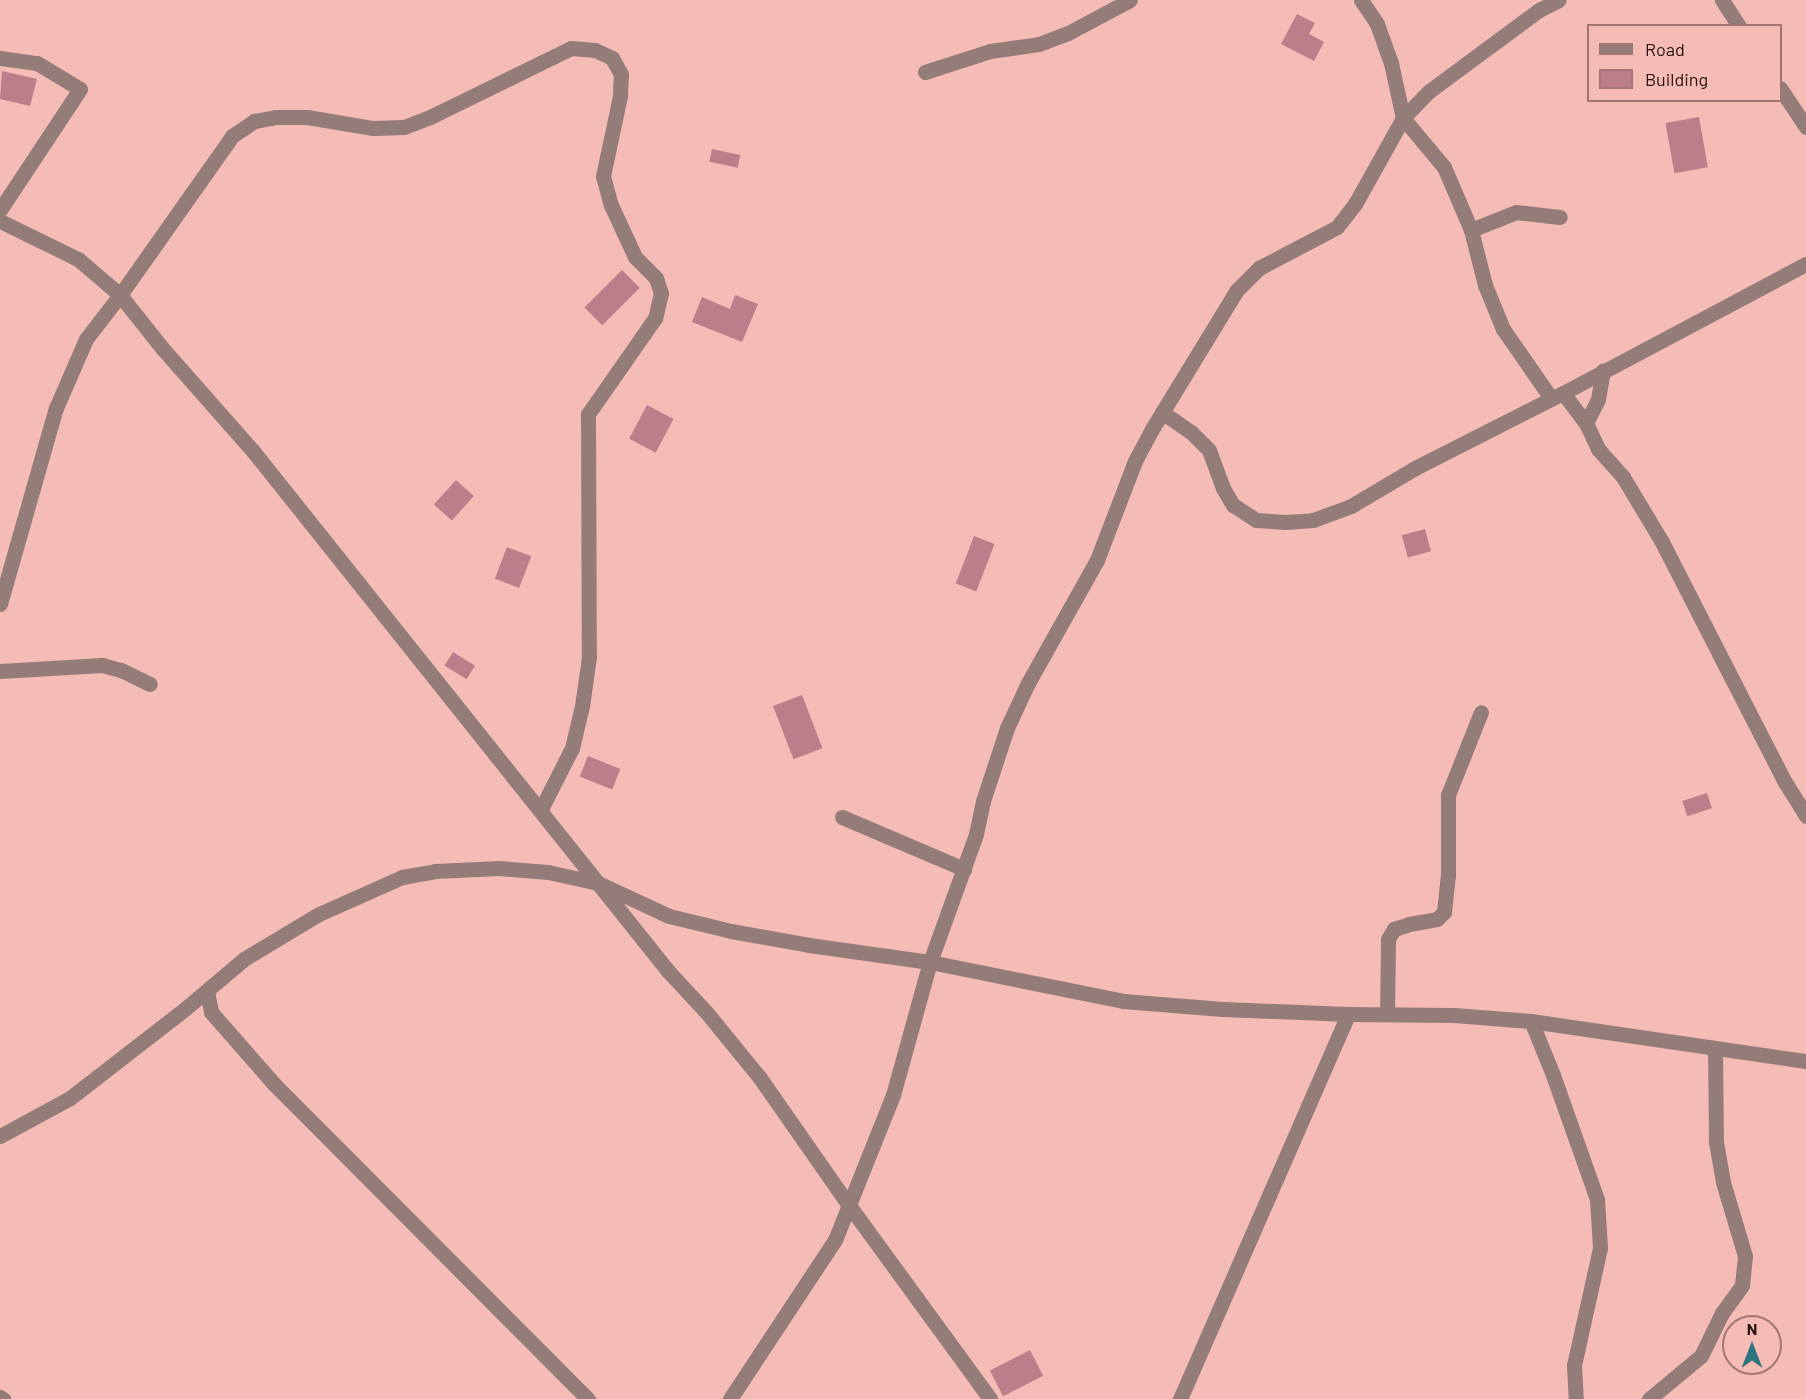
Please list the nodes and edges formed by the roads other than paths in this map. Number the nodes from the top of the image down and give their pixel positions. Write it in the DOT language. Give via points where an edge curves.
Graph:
graph roads {
  1 [pos="1130,0"];
  2 [pos="1360,0"];
  3 [pos="1559,0"];
  4 [pos="1722,0"];
  5 [pos="1738,24"];
  6 [pos="0,58"];
  7 [pos="925,72"];
  8 [pos="1782,91"];
  9 [pos="1403,118"];
  10 [pos="1806,127"];
  11 [pos="0,210"];
  12 [pos="1560,217"];
  13 [pos="0,221"];
  14 [pos="1471,230"];
  15 [pos="1806,264"];
  16 [pos="120,295"];
  17 [pos="1603,370"];
  18 [pos="1557,396"];
  19 [pos="1162,412"];
  20 [pos="1586,423"];
  21 [pos="0,604"];
  22 [pos="0,671"];
  23 [pos="150,684"];
  24 [pos="1481,712"];
  25 [pos="541,809"];
  26 [pos="1806,816"];
  27 [pos="842,817"];
  28 [pos="964,869"];
  29 [pos="598,884"];
  30 [pos="930,962"];
  31 [pos="207,991"];
  32 [pos="186,1008"];
  33 [pos="211,1012"];
  34 [pos="1348,1014"];
  35 [pos="1387,1014"];
  36 [pos="1531,1021"];
  37 [pos="1715,1049"];
  38 [pos="1806,1061"];
  39 [pos="0,1136"];
  40 [pos="848,1204"];
  41 [pos="588,1399"];
  42 [pos="730,1399"];
  43 [pos="990,1399"];
  44 [pos="1180,1399"];
  45 [pos="1576,1399"];
  46 [pos="1649,1399"];
  1 -- 7 [label="street" via="1039,44 990,51"];
  2 -- 9 [label="street" via="1377,24 1391,63"];
  3 -- 9 [label="street" via="1539,10 1428,92"];
  4 -- 5 [label="street"];
  6 -- 11 [label="street" via="37,63 80,89"];
  8 -- 10 [label="street"];
  9 -- 14 [label="street" via="1444,167"];
  9 -- 19 [label="street" via="1347,216 1325,235 1259,268 1237,290"];
  12 -- 14 [label="street" via="1516,212"];
  13 -- 16 [label="street" via="78,259"];
  14 -- 18 [label="street" via="1485,285 1503,329"];
  15 -- 17 [label="street"];
  16 -- 21 [label="street" via="86,339 56,408"];
  16 -- 25 [label="street" via="253,451"];
  16 -- 25 [label="street" via="232,136 254,121 307,117 373,129 404,126 571,48 595,50 612,58 621,74 620,96 603,176 611,205 635,257 656,278 661,293 655,318 588,414 589,657 572,748"];
  17 -- 18 [label="street"];
  17 -- 20 [label="street" via="1598,399"];
  18 -- 19 [label="street" via="1414,468 1351,506 1313,520 1286,522 1256,520 1233,505 1209,450"];
  18 -- 20 [label="street"];
  19 -- 28 [label="street" via="1135,461 1097,560 1007,728"];
  20 -- 26 [label="street" via="1598,448 1623,477 1677,569"];
  22 -- 23 [label="street" via="102,665"];
  24 -- 35 [label="street" via="1448,795 1449,876 1444,912 1437,919 1394,929 1388,939"];
  25 -- 29 [label="street"];
  27 -- 28 [label="street"];
  28 -- 30 [label="street"];
  29 -- 30 [label="street" via="669,916 710,926"];
  29 -- 31 [label="street" via="548,872 499,868 402,877 319,914 244,959"];
  29 -- 40 [label="street" via="760,1078"];
  30 -- 34 [label="street" via="1123,1001"];
  30 -- 40 [label="street" via="892,1095"];
  31 -- 32 [label="street"];
  31 -- 33 [label="street"];
  32 -- 33 [label="street"];
  32 -- 39 [label="street" via="70,1098"];
  33 -- 41 [label="street" via="274,1084"];
  34 -- 35 [label="street"];
  34 -- 44 [label="street"];
  35 -- 36 [label="street"];
  36 -- 37 [label="street"];
  36 -- 45 [label="street" via="1597,1200 1600,1248 1574,1365"];
  37 -- 38 [label="street"];
  37 -- 46 [label="street" via="1716,1142 1723,1182 1745,1256 1742,1285 1722,1313 1701,1356"];
  40 -- 42 [label="street" via="836,1240"];
  40 -- 43 [label="street"];
}
